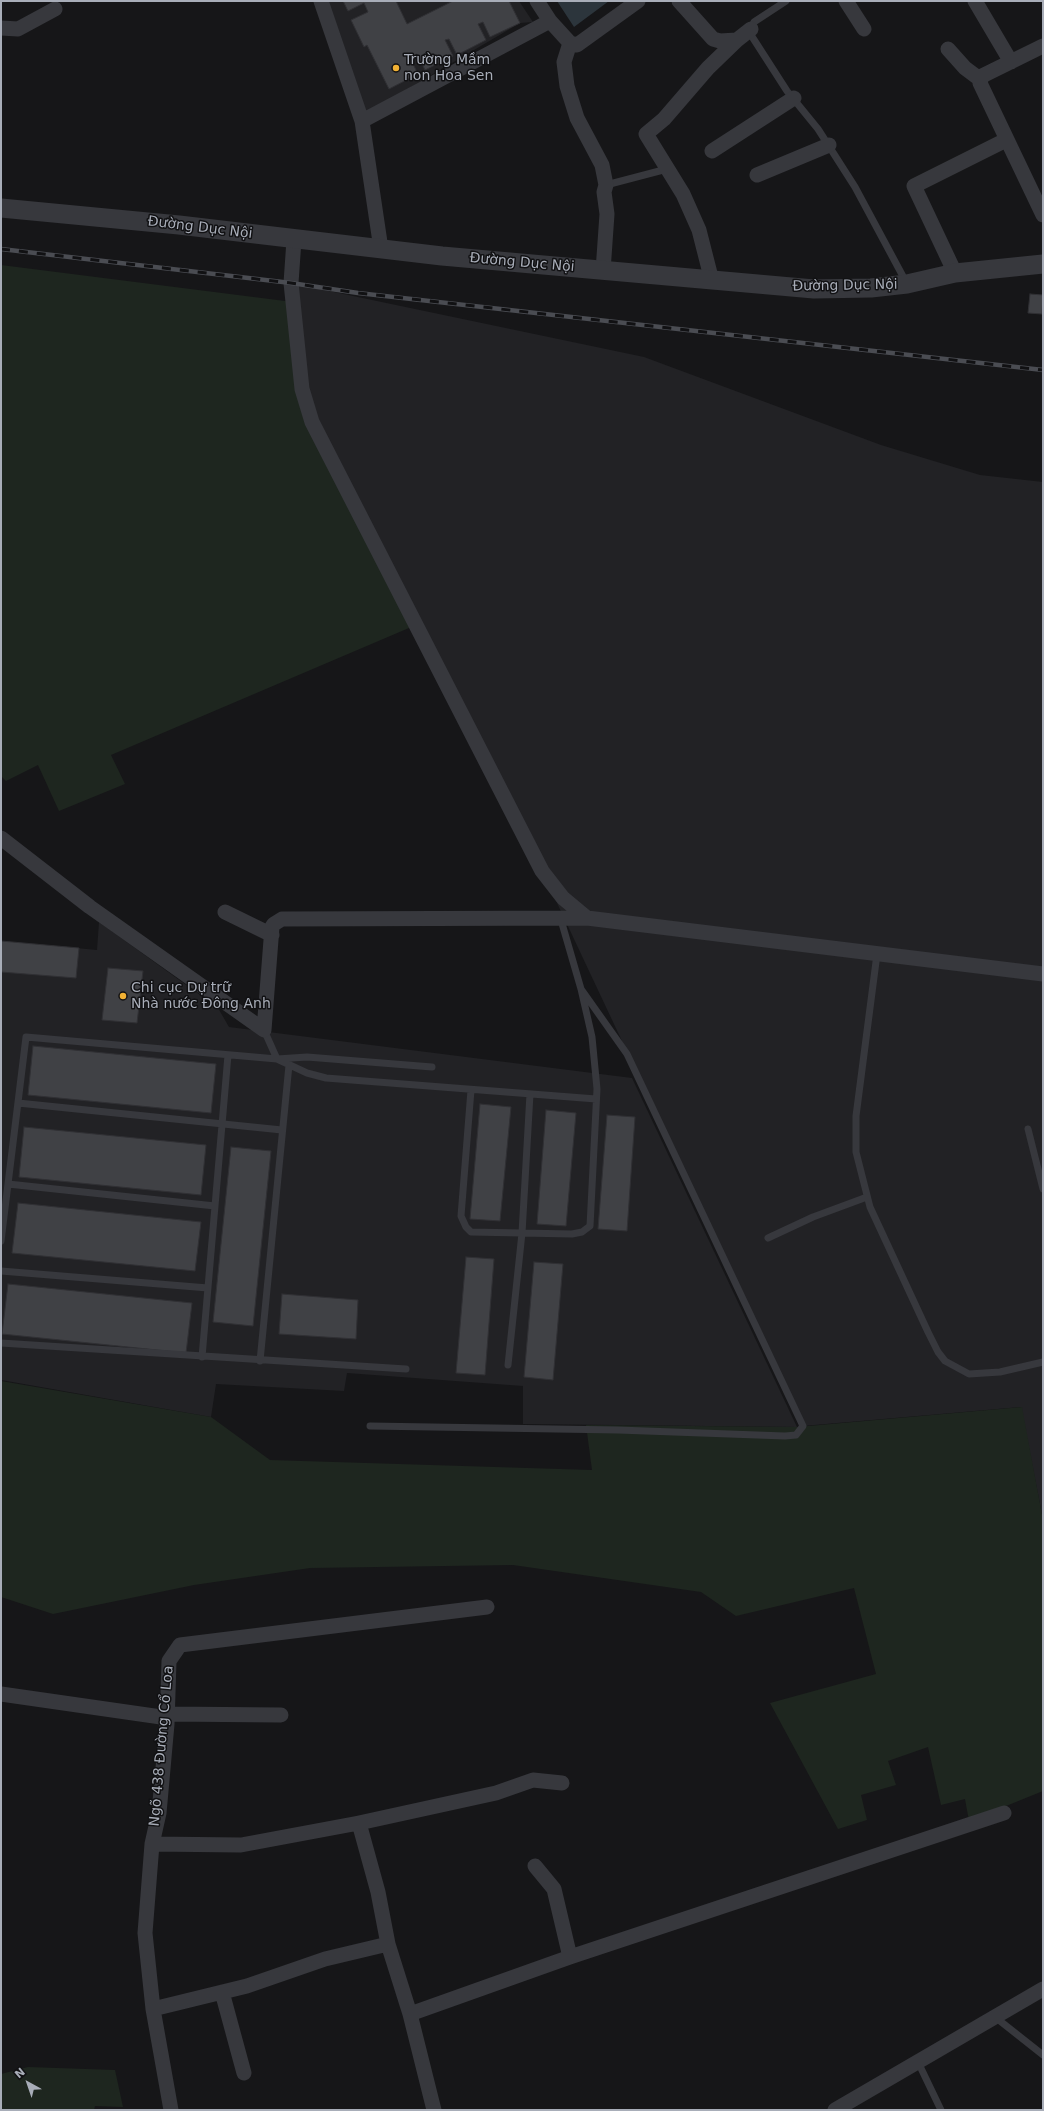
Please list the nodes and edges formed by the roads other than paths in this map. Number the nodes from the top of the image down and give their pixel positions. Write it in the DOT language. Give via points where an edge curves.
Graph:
graph roads {
  1 [pos="321,1"];
  2 [pos="537,1"];
  3 [pos="638,1"];
  4 [pos="679,1"];
  5 [pos="786,1"];
  6 [pos="846,1"];
  7 [pos="976,1"];
  8 [pos="55,9"];
  9 [pos="550,20"];
  10 [pos="1,28"];
  11 [pos="751,29"];
  12 [pos="864,29"];
  13 [pos="737,40"];
  14 [pos="570,44"];
  15 [pos="1043,46"];
  16 [pos="948,49"];
  17 [pos="1011,62"];
  18 [pos="980,80"];
  19 [pos="794,98"];
  20 [pos="362,122"];
  21 [pos="1006,140"];
  22 [pos="829,145"];
  23 [pos="712,151"];
  24 [pos="667,169"];
  25 [pos="757,176"];
  26 [pos="606,185"];
  27 [pos="1,208"];
  28 [pos="1043,215"];
  29 [pos="294,240"];
  30 [pos="381,249"];
  31 [pos="1043,264"];
  32 [pos="603,271"];
  33 [pos="955,273"];
  34 [pos="712,280"];
  35 [pos="907,284"];
  36 [pos="1,838"];
  37 [pos="225,912"];
  38 [pos="587,918"];
  39 [pos="561,920"];
  40 [pos="272,935"];
  41 [pos="877,954"];
  42 [pos="1043,974"];
  43 [pos="581,989"];
  44 [pos="264,1030"];
  45 [pos="228,1055"];
  46 [pos="277,1059"];
  47 [pos="289,1065"];
  48 [pos="432,1067"];
  49 [pos="471,1090"];
  50 [pos="530,1094"];
  51 [pos="596,1099"];
  52 [pos="18,1103"];
  53 [pos="222,1124"];
  54 [pos="1028,1129"];
  55 [pos="282,1130"];
  56 [pos="8,1184"];
  57 [pos="1043,1190"];
  58 [pos="867,1197"];
  59 [pos="215,1206"];
  60 [pos="522,1233"];
  61 [pos="768,1238"];
  62 [pos="1,1241"];
  63 [pos="1,1271"];
  64 [pos="208,1288"];
  65 [pos="1,1343"];
  66 [pos="202,1357"];
  67 [pos="260,1361"];
  68 [pos="1043,1362"];
  69 [pos="508,1365"];
  70 [pos="406,1369"];
  71 [pos="370,1426"];
  72 [pos="487,1607"];
  73 [pos="1,1694"];
  74 [pos="281,1715"];
  75 [pos="168,1716"];
  76 [pos="562,1783"];
  77 [pos="1004,1813"];
  78 [pos="358,1823"];
  79 [pos="152,1844"];
  80 [pos="535,1866"];
  81 [pos="388,1944"];
  82 [pos="570,1957"];
  83 [pos="1043,1989"];
  84 [pos="222,1992"];
  85 [pos="153,2009"];
  86 [pos="410,2014"];
  87 [pos="994,2017"];
  88 [pos="1043,2055"];
  89 [pos="918,2062"];
  90 [pos="244,2073"];
  91 [pos="171,2110"];
  92 [pos="434,2110"];
  93 [pos="835,2110"];
  94 [pos="941,2110"];
  1 -- 20 [label="street"];
  2 -- 9 [label="street"];
  3 -- 14 [label="street" via="584,41 577,45"];
  4 -- 13 [label="street" via="713,39"];
  5 -- 11 [label="lane" via="754,22"];
  6 -- 12 [label="street"];
  7 -- 17 [label="street"];
  8 -- 10 [label="street" via="18,29"];
  9 -- 14 [label="street"];
  9 -- 20 [label="street"];
  11 -- 13 [label="street"];
  11 -- 19 [label="lane" via="751,35"];
  13 -- 24 [label="street" via="708,68 664,119 646,134"];
  14 -- 26 [label="street" via="564,62 567,86 577,118 602,165"];
  15 -- 17 [label="street"];
  16 -- 18 [label="street"];
  17 -- 18 [label="street" via="982,76"];
  18 -- 21 [label="street" via="980,86"];
  19 -- 22 [label="lane"];
  19 -- 23 [label="street"];
  20 -- 30 [label="street"];
  21 -- 28 [label="street"];
  21 -- 33 [label="street" via="914,186"];
  22 -- 25 [label="street"];
  22 -- 35 [label="lane" via="855,187"];
  24 -- 26 [label="lane"];
  24 -- 34 [label="street" via="683,194 699,230"];
  26 -- 32 [label="street" via="604,192 607,214"];
  27 -- 29 [label="street, Đường Dục Nội" via="172,224"];
  29 -- 30 [label="street, Đường Dục Nội"];
  29 -- 38 [label="street" via="291,283 302,389 312,422 542,871 563,898"];
  30 -- 32 [label="street, Đường Dục Nội"];
  31 -- 33 [label="street, Đường Dục Nội"];
  32 -- 34 [label="street, Đường Dục Nội"];
  33 -- 35 [label="street, Đường Dục Nội"];
  34 -- 35 [label="street, Đường Dục Nội" via="814,289 872,288"];
  36 -- 44 [label="street" via="90,907"];
  37 -- 40 [label="street"];
  38 -- 39 [label="street"];
  38 -- 41 [label="street"];
  39 -- 40 [label="street" via="282,919 274,924"];
  39 -- 43 [label="lane"];
  40 -- 44 [label="street"];
  41 -- 42 [label="street"];
  41 -- 58 [label="lane" via="856,1116 856,1152"];
  43 -- 51 [label="lane" via="592,1037"];
  43 -- 71 [label="lane" via="627,1054 803,1426 796,1435 785,1436"];
  44 -- 46 [label="lane"];
  45 -- 46 [label="lane"];
  45 -- 52 [label="lane" via="26,1037"];
  45 -- 53 [label="lane"];
  46 -- 47 [label="lane"];
  46 -- 48 [label="lane" via="307,1057"];
  47 -- 49 [label="lane" via="326,1078"];
  47 -- 55 [label="lane"];
  49 -- 50 [label="lane"];
  49 -- 60 [label="lane" via="461,1216 471,1232"];
  50 -- 51 [label="lane"];
  50 -- 60 [label="lane"];
  51 -- 60 [label="lane" via="590,1226 582,1232 572,1234"];
  52 -- 53 [label="lane"];
  52 -- 56 [label="lane"];
  53 -- 55 [label="lane"];
  53 -- 59 [label="lane"];
  54 -- 57 [label="lane"];
  55 -- 67 [label="lane"];
  56 -- 59 [label="lane"];
  56 -- 62 [label="lane"];
  58 -- 61 [label="lane" via="813,1217"];
  58 -- 68 [label="lane" via="928,1332 945,1361 969,1374 1000,1372"];
  59 -- 64 [label="lane"];
  60 -- 69 [label="lane"];
  63 -- 64 [label="lane"];
  64 -- 66 [label="lane"];
  65 -- 66 [label="lane"];
  66 -- 67 [label="lane"];
  67 -- 70 [label="lane"];
  72 -- 75 [label="street, Ngõ 438 Đường Cổ Loa" via="180,1645 169,1661"];
  73 -- 75 [label="street"];
  74 -- 75 [label="street"];
  75 -- 79 [label="street, Ngõ 438 Đường Cổ Loa" via="159,1813"];
  76 -- 78 [label="street" via="534,1780 496,1792"];
  77 -- 82 [label="street"];
  78 -- 79 [label="street" via="241,1845"];
  78 -- 81 [label="street" via="378,1892"];
  79 -- 85 [label="street, Ngõ 438 Đường Cổ Loa" via="145,1933"];
  80 -- 82 [label="street" via="554,1889"];
  81 -- 84 [label="street" via="325,1959"];
  81 -- 86 [label="street"];
  82 -- 86 [label="street"];
  83 -- 87 [label="street"];
  84 -- 85 [label="street"];
  84 -- 90 [label="street"];
  85 -- 91 [label="street, Ngõ 438 Đường Cổ Loa"];
  86 -- 92 [label="street"];
  87 -- 88 [label="lane"];
  87 -- 89 [label="street"];
  89 -- 93 [label="street"];
  89 -- 94 [label="lane"];
}
